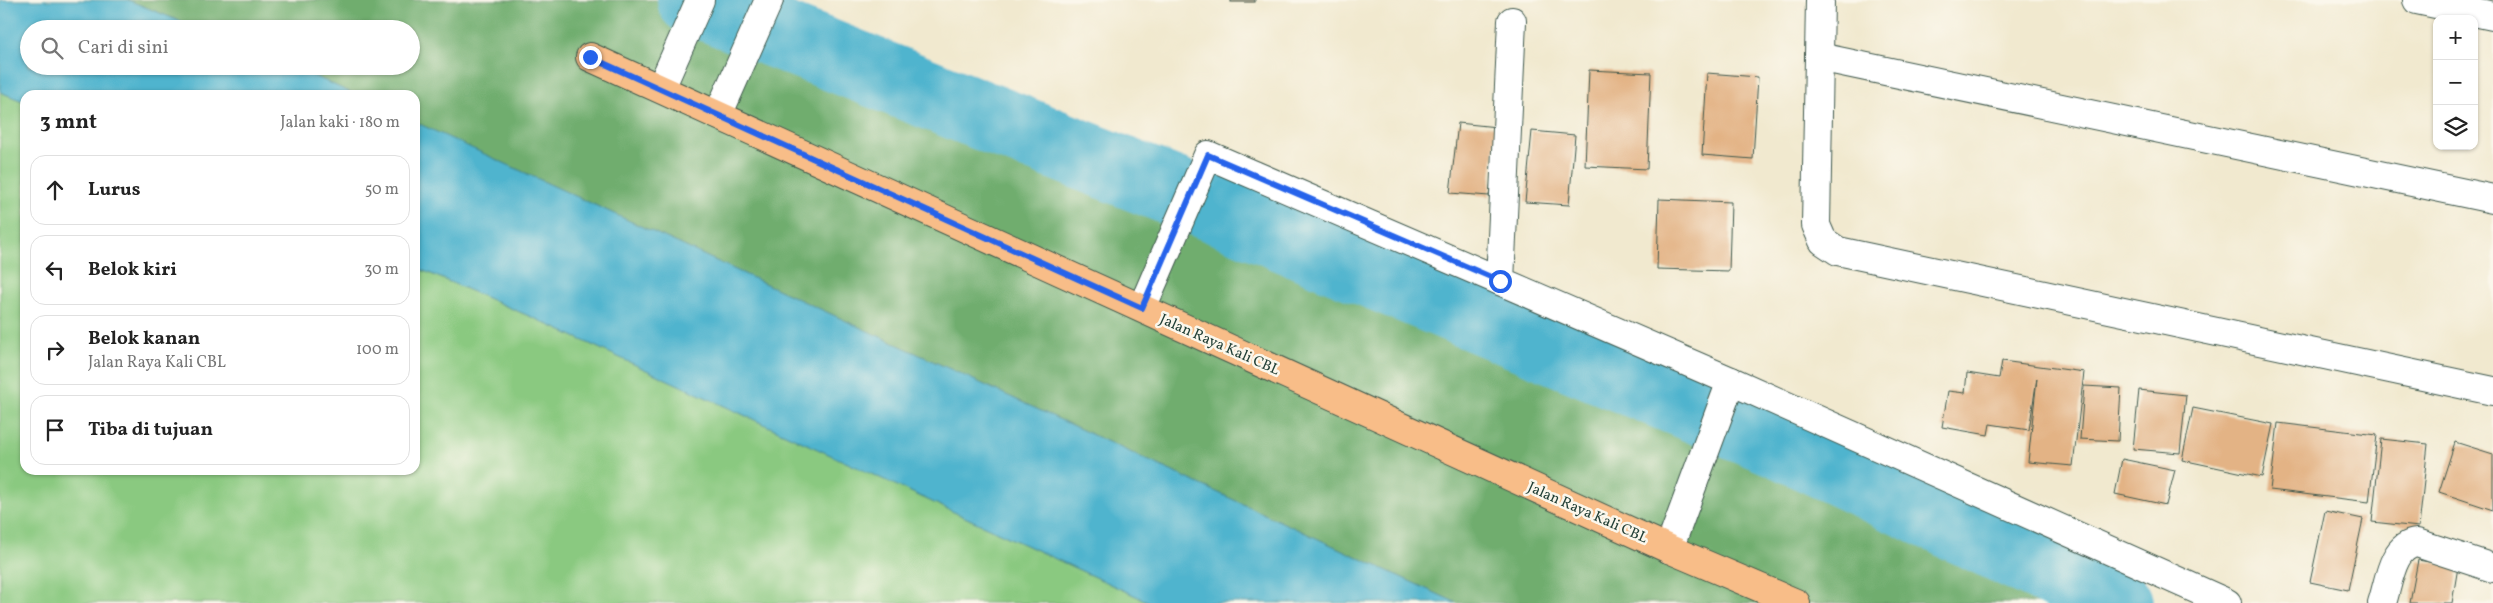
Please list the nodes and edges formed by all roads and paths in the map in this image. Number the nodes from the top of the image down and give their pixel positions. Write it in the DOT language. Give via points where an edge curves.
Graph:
graph roads {
  1 [pos="700,0"];
  2 [pos="769,0"];
  3 [pos="1820,0"];
  4 [pos="2417,0"];
  5 [pos="2493,16"];
  6 [pos="1512,21"];
  7 [pos="590,57"];
  8 [pos="1819,57"];
  9 [pos="660,88"];
  10 [pos="718,115"];
  11 [pos="2493,199"];
  12 [pos="1500,281"];
  13 [pos="1142,308"];
  14 [pos="1728,389"];
  15 [pos="2493,391"];
  16 [pos="1669,549"];
  17 [pos="2493,568"];
  18 [pos="1796,603"];
  19 [pos="2227,603"];
  20 [pos="2382,603"];
  1 -- 9 [label="street"];
  2 -- 10 [label="street"];
  3 -- 8 [label="street"];
  4 -- 5 [label="street"];
  6 -- 12 [label="street"];
  7 -- 9 [label="main road, Jalan Raya Kali CBL"];
  8 -- 11 [label="street"];
  8 -- 15 [label="street" via="1816,225 1823,241 1838,250"];
  9 -- 10 [label="main road, Jalan Raya Kali CBL"];
  10 -- 13 [label="main road, Jalan Raya Kali CBL"];
  12 -- 13 [label="street" via="1208,155"];
  12 -- 14 [label="street"];
  13 -- 16 [label="main road, Jalan Raya Kali CBL"];
  14 -- 16 [label="street"];
  14 -- 19 [label="street"];
  16 -- 18 [label="main road, Jalan Raya Kali CBL"];
  17 -- 20 [label="street" via="2417,543 2408,544 2400,550"];
}
